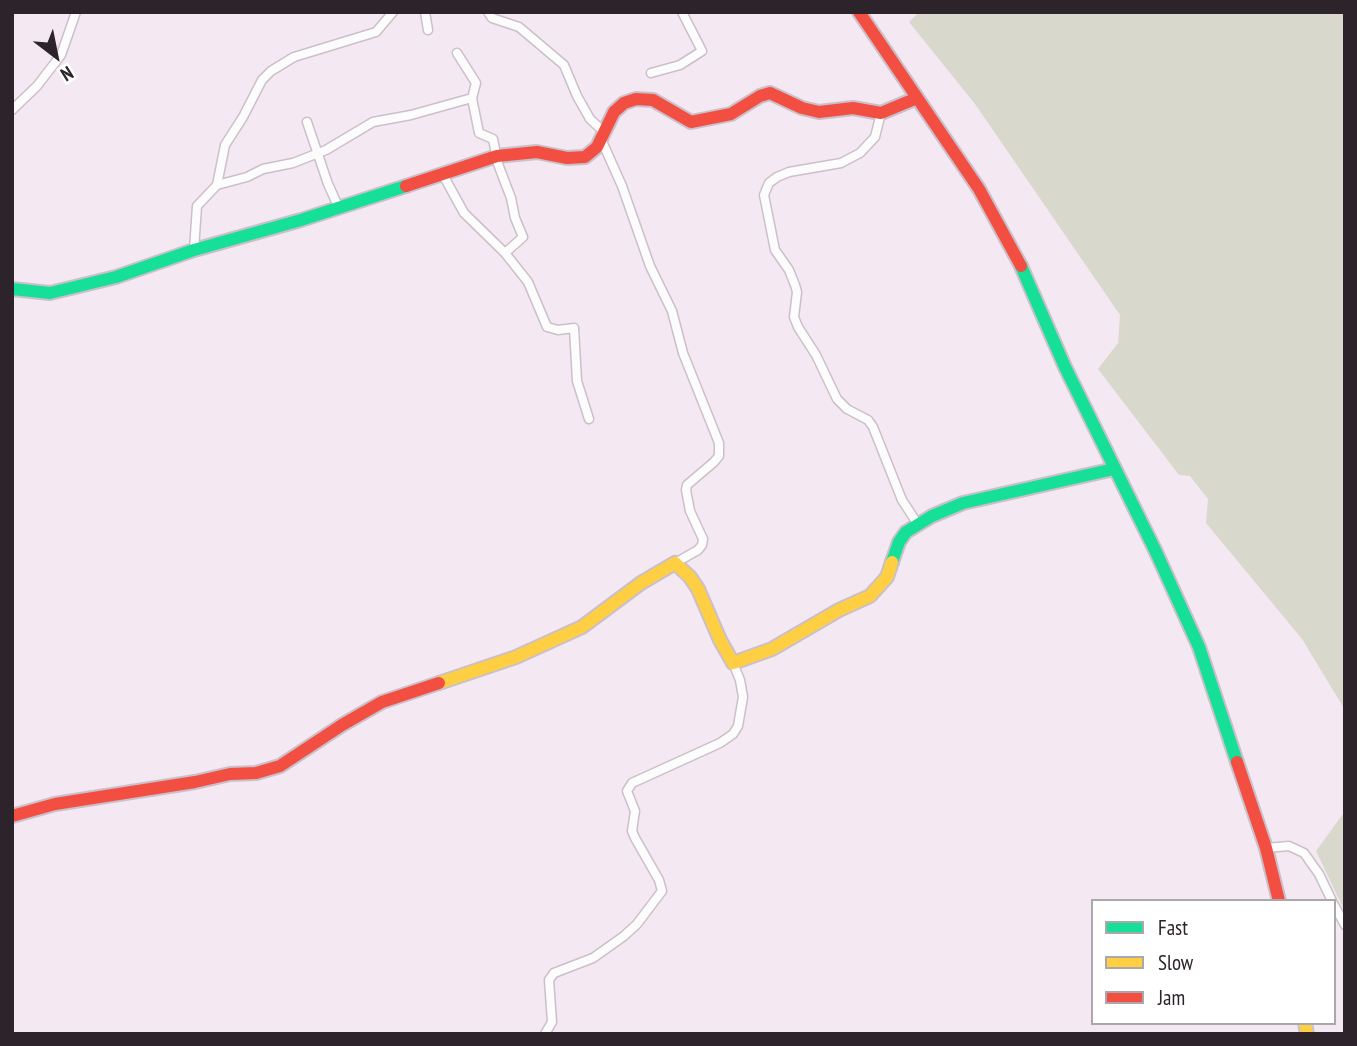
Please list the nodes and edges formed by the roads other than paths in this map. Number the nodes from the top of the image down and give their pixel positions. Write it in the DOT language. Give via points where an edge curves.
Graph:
graph roads {
  1 [pos="76,12"];
  2 [pos="393,12"];
  3 [pos="425,12"];
  4 [pos="488,12"];
  5 [pos="682,12"];
  6 [pos="859,12"];
  7 [pos="428,30"];
  8 [pos="457,53"];
  9 [pos="652,73"];
  10 [pos="472,98"];
  11 [pos="917,98"];
  12 [pos="12,110"];
  13 [pos="881,113"];
  14 [pos="307,121"];
  15 [pos="602,135"];
  16 [pos="318,153"];
  17 [pos="497,156"];
  18 [pos="442,173"];
  19 [pos="217,185"];
  20 [pos="338,206"];
  21 [pos="194,250"];
  22 [pos="505,253"];
  23 [pos="12,289"];
  24 [pos="589,419"];
  25 [pos="1114,468"];
  26 [pos="917,523"];
  27 [pos="675,563"];
  28 [pos="733,663"];
  29 [pos="12,816"];
  30 [pos="1266,848"];
  31 [pos="1279,899"];
  32 [pos="1331,899"];
  33 [pos="1336,908"];
  34 [pos="1345,925"];
  35 [pos="545,1034"];
  1 -- 12 [label="street" via="61,55"];
  2 -- 19 [label="street" via="376,32 294,57 271,71 225,145"];
  3 -- 7 [label="street"];
  4 -- 15 [label="street" via="492,18 519,27 564,65"];
  5 -- 9 [label="street" via="702,51 681,65"];
  6 -- 11 [label="street"];
  8 -- 10 [label="street" via="476,83"];
  10 -- 16 [label="street" via="373,122"];
  10 -- 17 [label="street" via="479,133 492,137"];
  11 -- 13 [label="street"];
  11 -- 25 [label="street" via="979,189 1024,272"];
  13 -- 15 [label="street" via="853,108 811,111 770,93 731,114 691,122 653,100 636,99 614,112"];
  13 -- 26 [label="street" via="876,137 860,153 841,163 777,177 764,195 775,250 797,292 797,327 837,399 873,427 902,500"];
  14 -- 16 [label="street"];
  15 -- 17 [label="street" via="592,153 576,159 537,152"];
  15 -- 27 [label="street" via="719,443 714,463 685,490 702,545"];
  16 -- 19 [label="street"];
  16 -- 20 [label="street"];
  17 -- 18 [label="street"];
  17 -- 22 [label="street" via="523,237"];
  18 -- 20 [label="street"];
  18 -- 22 [label="street" via="464,213"];
  19 -- 21 [label="street" via="197,206"];
  20 -- 21 [label="street"];
  21 -- 23 [label="street" via="116,277 50,293"];
  22 -- 24 [label="street" via="528,282 547,327 574,328 577,381"];
  25 -- 26 [label="street" via="962,503"];
  25 -- 30 [label="street" via="1199,647"];
  26 -- 28 [label="street" via="899,542 887,577 870,596 772,649"];
  27 -- 28 [label="street" via="698,589"];
  27 -- 29 [label="street" via="582,627 516,657 382,702 280,766 55,804"];
  28 -- 35 [label="street" via="743,697 733,734 632,783 627,791 635,811 632,831 663,891 624,936 593,958 554,973 549,980 552,1022"];
  30 -- 31 [label="street"];
  30 -- 32 [label="street" via="1289,846 1304,853"];
  33 -- 34 [label="street"];
}
